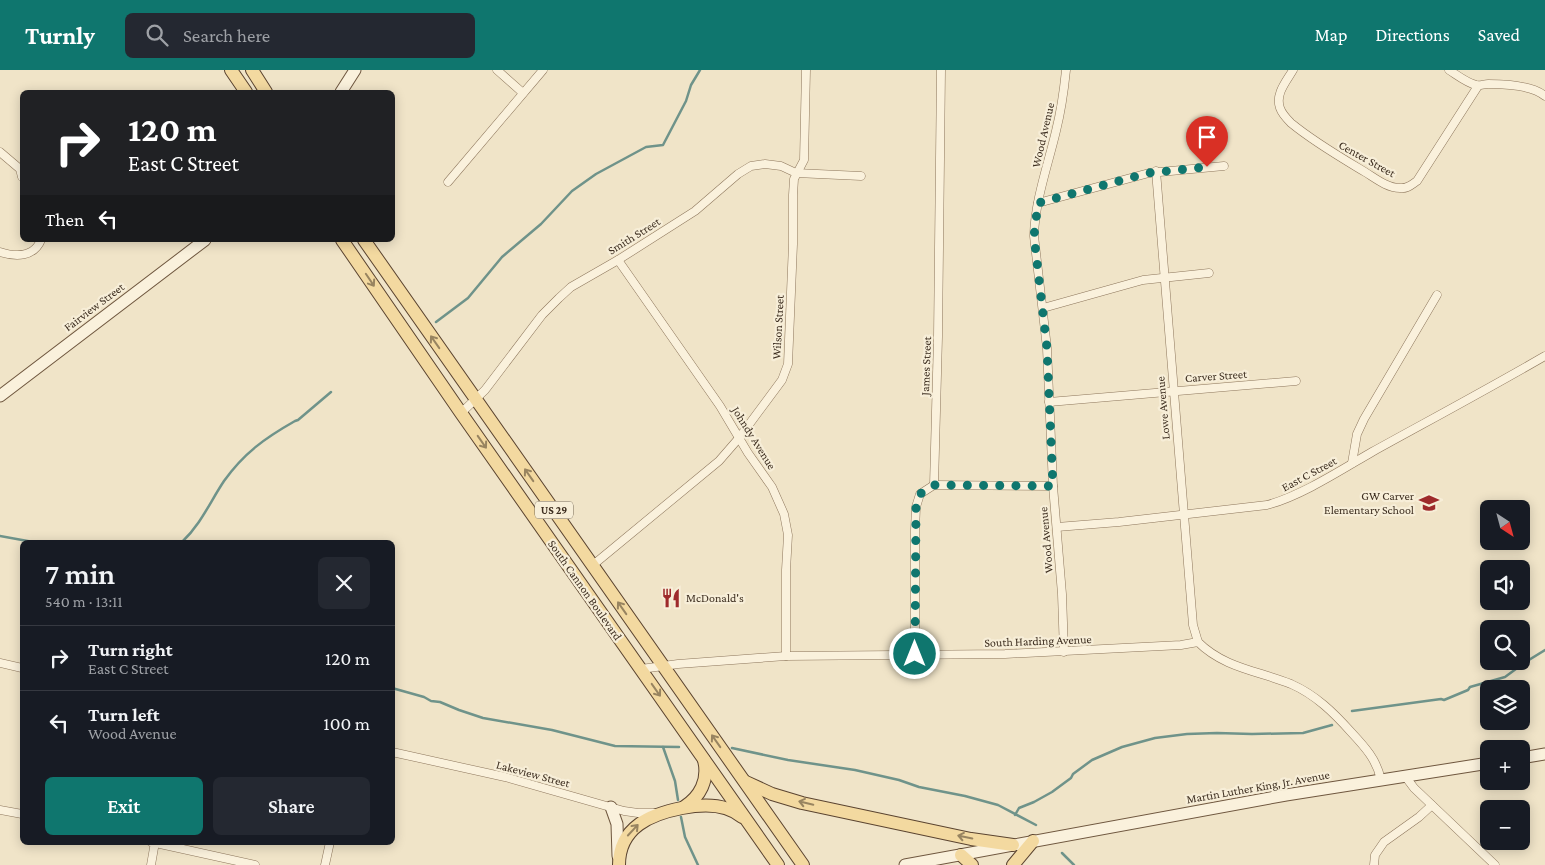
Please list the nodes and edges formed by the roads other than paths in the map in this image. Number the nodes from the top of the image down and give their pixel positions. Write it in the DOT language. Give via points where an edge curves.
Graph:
graph roads {
  1 [pos="231,70"];
  2 [pos="252,70"];
  3 [pos="356,70"];
  4 [pos="497,70"];
  5 [pos="543,70"];
  6 [pos="806,70"];
  7 [pos="941,70"];
  8 [pos="1066,70"];
  9 [pos="1293,70"];
  10 [pos="1449,70"];
  11 [pos="1478,86"];
  12 [pos="245,90"];
  13 [pos="265,90"];
  14 [pos="342,90"];
  15 [pos="1544,92"];
  16 [pos="523,93"];
  17 [pos="0,152"];
  18 [pos="1224,166"];
  19 [pos="20,170"];
  20 [pos="1156,171"];
  21 [pos="796,173"];
  22 [pos="861,176"];
  23 [pos="448,182"];
  24 [pos="1038,203"];
  25 [pos="40,242"];
  26 [pos="202,242"];
  27 [pos="343,242"];
  28 [pos="365,242"];
  29 [pos="0,252"];
  30 [pos="618,260"];
  31 [pos="1209,273"];
  32 [pos="1165,277"];
  33 [pos="1437,295"];
  34 [pos="1042,308"];
  35 [pos="1545,356"];
  36 [pos="1296,381"];
  37 [pos="1173,390"];
  38 [pos="0,396"];
  39 [pos="476,399"];
  40 [pos="1049,402"];
  41 [pos="461,413"];
  42 [pos="739,438"];
  43 [pos="1352,463"];
  44 [pos="934,485"];
  45 [pos="1053,486"];
  46 [pos="1184,515"];
  47 [pos="1056,527"];
  48 [pos="592,566"];
  49 [pos="1198,642"];
  50 [pos="1064,652"];
  51 [pos="915,654"];
  52 [pos="786,656"];
  53 [pos="0,663"];
  54 [pos="663,666"];
  55 [pos="20,668"];
  56 [pos="641,669"];
  57 [pos="395,753"];
  58 [pos="1545,754"];
  59 [pos="1530,756"];
  60 [pos="704,758"];
  61 [pos="1480,764"];
  62 [pos="1405,776"];
  63 [pos="1382,780"];
  64 [pos="744,781"];
  65 [pos="1432,805"];
  66 [pos="611,807"];
  67 [pos="682,808"];
  68 [pos="0,810"];
  69 [pos="667,811"];
  70 [pos="20,814"];
  71 [pos="752,828"];
  72 [pos="1033,841"];
  73 [pos="154,845"];
  74 [pos="163,845"];
  75 [pos="329,845"];
  76 [pos="1013,845"];
  77 [pos="961,855"];
  78 [pos="151,865"];
  79 [pos="255,865"];
  80 [pos="325,865"];
  81 [pos="619,865"];
  82 [pos="778,865"];
  83 [pos="803,865"];
  84 [pos="905,865"];
  85 [pos="972,865"];
  86 [pos="1013,865"];
  87 [pos="1374,865"];
  88 [pos="1494,865"];
  1 -- 12 [label="main road"];
  2 -- 13 [label="main road"];
  3 -- 14 [label="main road"];
  4 -- 16 [label="street"];
  5 -- 16 [label="street"];
  6 -- 21 [label="street, Wilson Street" via="804,160"];
  7 -- 44 [label="street, James Street"];
  8 -- 24 [label="street, Wood Avenue" via="1056,131"];
  9 -- 11 [label="street, Center Street" via="1278,98 1284,116 1329,150 1386,184 1399,188 1417,181"];
  10 -- 11 [label="street"];
  11 -- 15 [label="street" via="1524,87"];
  16 -- 23 [label="street"];
  17 -- 19 [label="street"];
  18 -- 20 [label="street"];
  20 -- 24 [label="street"];
  20 -- 32 [label="street, Lowe Avenue"];
  21 -- 22 [label="street, Smith Street"];
  21 -- 30 [label="street, Smith Street" via="781,166 751,166 695,211"];
  21 -- 42 [label="street, Wilson Street" via="792,195 788,364 782,380"];
  24 -- 34 [label="street, Wood Avenue" via="1034,236"];
  25 -- 29 [label="street" via="34,251 22,256"];
  26 -- 38 [label="main road, Fairview Street"];
  27 -- 41 [label="main road, South Cannon Boulevard / US 29, one-way"];
  39 -- 28 [label="main road, South Cannon Boulevard / US 29, one-way"];
  30 -- 39 [label="street, Smith Street" via="559,298"];
  30 -- 42 [label="street, Johndy Avenue"];
  31 -- 32 [label="street"];
  32 -- 34 [label="street"];
  32 -- 37 [label="street, Lowe Avenue"];
  33 -- 43 [label="street" via="1364,419 1357,434"];
  34 -- 40 [label="street, Wood Avenue"];
  35 -- 43 [label="street, East C Street"];
  36 -- 37 [label="street, Carver Street"];
  37 -- 40 [label="street, Carver Street"];
  37 -- 46 [label="street, Lowe Avenue"];
  39 -- 41 [label="street, Smith Street"];
  48 -- 39 [label="main road, South Cannon Boulevard / US 29, one-way"];
  40 -- 45 [label="street, Wood Avenue"];
  41 -- 56 [label="main road, South Cannon Boulevard / US 29, one-way"];
  42 -- 48 [label="street, Wilson Street" via="719,462"];
  42 -- 52 [label="street, Johndy Avenue" via="772,487 784,514 788,535"];
  43 -- 46 [label="street, East C Street" via="1278,502"];
  44 -- 45 [label="street"];
  44 -- 51 [label="street" via="920,494 916,507"];
  45 -- 47 [label="street, Wood Avenue"];
  46 -- 47 [label="street, East C Street"];
  46 -- 49 [label="street, Lowe Avenue" via="1193,625"];
  47 -- 50 [label="street, Wood Avenue"];
  54 -- 48 [label="main road, South Cannon Boulevard / US 29, one-way"];
  49 -- 50 [label="street, South Harding Avenue"];
  49 -- 63 [label="street" via="1223,661 1293,685 1318,700 1368,750 1376,761"];
  50 -- 51 [label="street, South Harding Avenue"];
  51 -- 52 [label="street, South Harding Avenue"];
  52 -- 54 [label="street, South Harding Avenue"];
  53 -- 55 [label="street"];
  54 -- 56 [label="street, South Harding Avenue"];
  64 -- 54 [label="main road, South Cannon Boulevard / US 29, one-way"];
  56 -- 60 [label="main road, South Cannon Boulevard / US 29, one-way"];
  57 -- 66 [label="street, Lakeview Street" via="505,777"];
  58 -- 59 [label="main road"];
  60 -- 67 [label="main road" via="703,786 694,800"];
  60 -- 71 [label="main road, South Cannon Boulevard / US 29"];
  61 -- 62 [label="main road, Martin Luther King, Jr. Avenue"];
  62 -- 63 [label="main road, Martin Luther King, Jr. Avenue"];
  62 -- 65 [label="street"];
  63 -- 72 [label="main road, Martin Luther King, Jr. Avenue"];
  76 -- 64 [label="main road, one-way" via="802,803"];
  64 -- 83 [label="main road, US 29"];
  65 -- 87 [label="street" via="1384,842 1375,855"];
  65 -- 88 [label="street"];
  66 -- 69 [label="street, Lakeview Street" via="641,813"];
  66 -- 81 [label="main road" via="616,824"];
  67 -- 69 [label="main road"];
  67 -- 71 [label="main road" via="725,808 741,815"];
  68 -- 70 [label="street"];
  81 -- 69 [label="main road, one-way" via="622,846 633,829 648,818"];
  71 -- 82 [label="main road, South Cannon Boulevard / US 29"];
  72 -- 76 [label="main road, Martin Luther King, Jr. Avenue"];
  72 -- 86 [label="main road"];
  73 -- 78 [label="street"];
  74 -- 79 [label="street"];
  75 -- 80 [label="street"];
  76 -- 77 [label="main road"];
  77 -- 84 [label="main road"];
  77 -- 85 [label="main road"];
}
